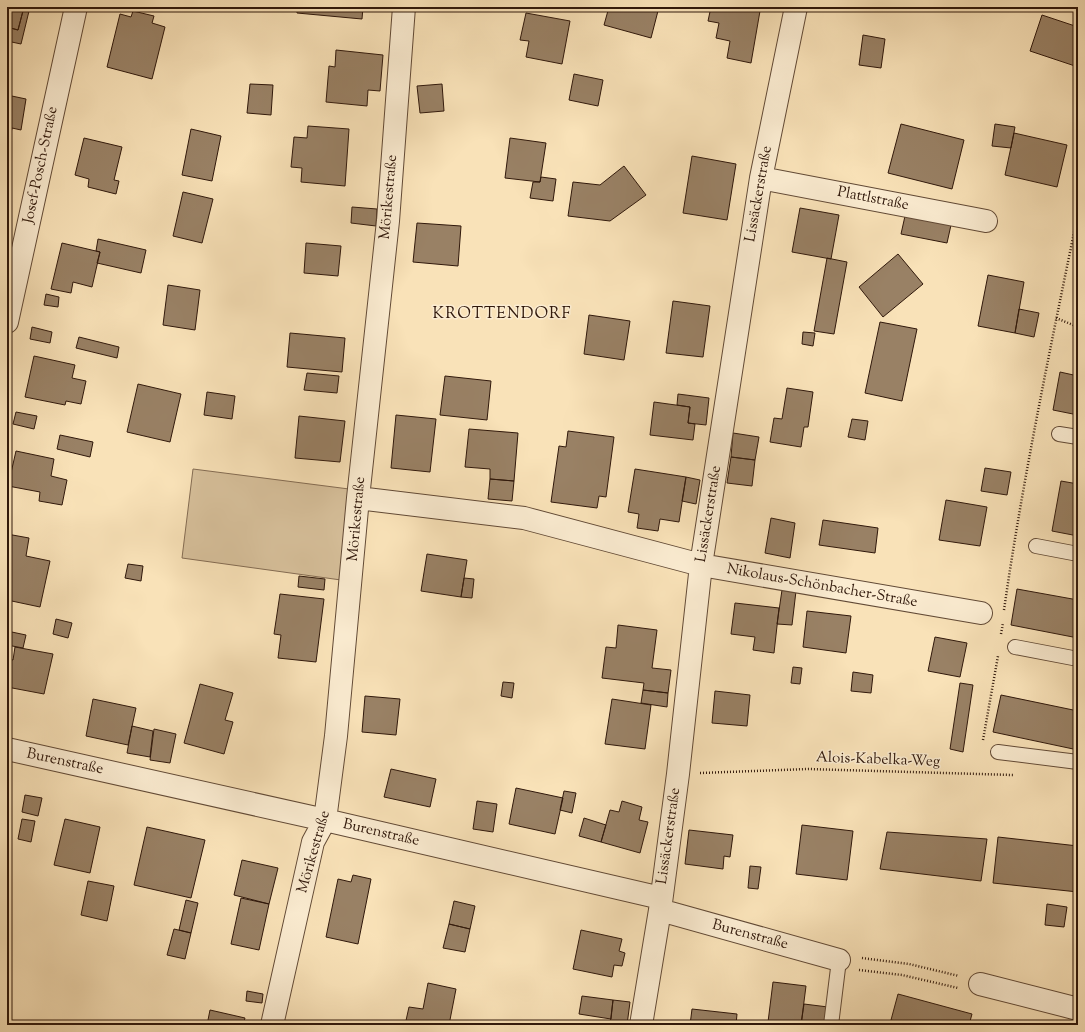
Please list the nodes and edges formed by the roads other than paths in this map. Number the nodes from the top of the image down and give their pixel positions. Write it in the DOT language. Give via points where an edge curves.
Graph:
graph roads {
  1 [pos="76,7"];
  2 [pos="404,7"];
  3 [pos="796,7"];
  4 [pos="761,178"];
  5 [pos="986,221"];
  6 [pos="7,322"];
  7 [pos="1060,434"];
  8 [pos="1078,437"];
  9 [pos="358,498"];
  10 [pos="1036,546"];
  11 [pos="1078,554"];
  12 [pos="700,565"];
  13 [pos="981,613"];
  14 [pos="1015,647"];
  15 [pos="1078,659"];
  16 [pos="7,750"];
  17 [pos="998,752"];
  18 [pos="1078,762"];
  19 [pos="326,820"];
  20 [pos="661,904"];
  21 [pos="839,960"];
  22 [pos="980,984"];
  23 [pos="1078,1009"];
  24 [pos="272,1025"];
  25 [pos="641,1025"];
  26 [pos="830,1025"];
  1 -- 6 [label="street, Josef-Posch-Straße"];
  2 -- 9 [label="street, Mörikestraße" via="388,221"];
  3 -- 4 [label="street, Lissäckerstraße"];
  4 -- 5 [label="street, Plattlstraße"];
  4 -- 12 [label="street, Lissäckerstraße"];
  7 -- 8 [label="lane"];
  9 -- 12 [label="street, Nikolaus-Schönbacher-Straße" via="524,518"];
  9 -- 19 [label="street, Mörikestraße"];
  10 -- 11 [label="lane"];
  12 -- 13 [label="street, Nikolaus-Schönbacher-Straße"];
  12 -- 20 [label="street, Lissäckerstraße" via="678,774"];
  14 -- 15 [label="lane"];
  16 -- 19 [label="street, Burenstraße"];
  17 -- 18 [label="lane"];
  19 -- 20 [label="street, Burenstraße"];
  19 -- 24 [label="street, Mörikestraße" via="313,842"];
  20 -- 21 [label="street, Burenstraße"];
  20 -- 25 [label="street, Lissäckerstraße"];
  21 -- 26 [label="lane"];
  22 -- 23 [label="street"];
}
